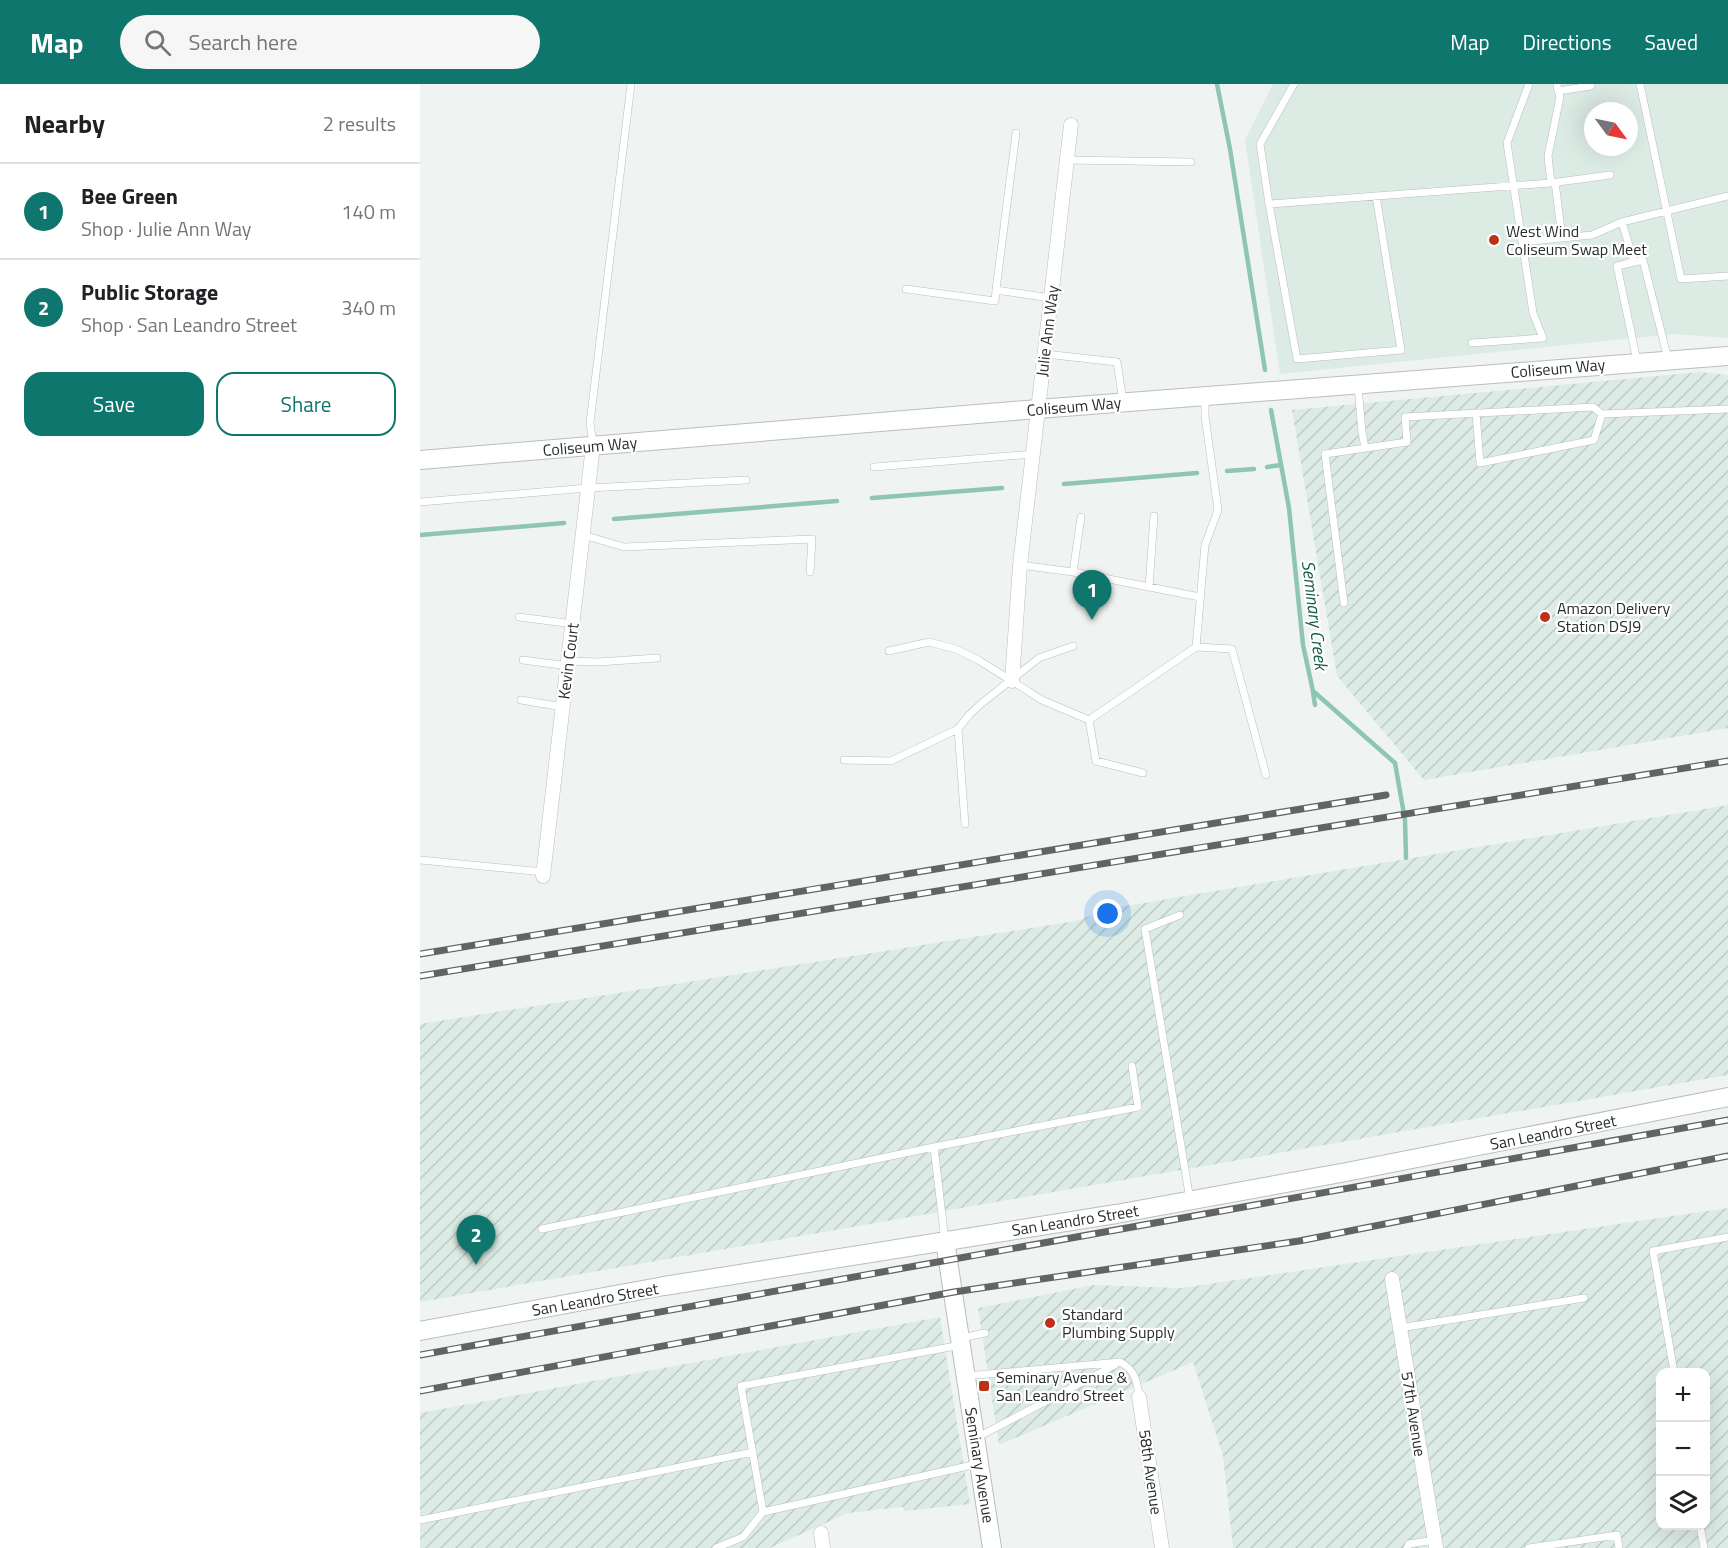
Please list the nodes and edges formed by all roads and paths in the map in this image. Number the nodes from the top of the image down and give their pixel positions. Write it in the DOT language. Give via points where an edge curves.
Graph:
graph roads {
  1 [pos="631,84"];
  2 [pos="1294,84"];
  3 [pos="1530,84"];
  4 [pos="1640,84"];
  5 [pos="1591,86"];
  6 [pos="1558,87"];
  7 [pos="1071,125"];
  8 [pos="1016,133"];
  9 [pos="1067,160"];
  10 [pos="1191,162"];
  11 [pos="1610,175"];
  12 [pos="1553,182"];
  13 [pos="1514,186"];
  14 [pos="1376,196"];
  15 [pos="1728,196"];
  16 [pos="1269,204"];
  17 [pos="1666,211"];
  18 [pos="1623,222"];
  19 [pos="1562,238"];
  20 [pos="1522,242"];
  21 [pos="1634,262"];
  22 [pos="1725,277"];
  23 [pos="906,288"];
  24 [pos="996,290"];
  25 [pos="1051,298"];
  26 [pos="1472,343"];
  27 [pos="1045,354"];
  28 [pos="1728,356"];
  29 [pos="1668,359"];
  30 [pos="1637,361"];
  31 [pos="1358,384"];
  32 [pos="1205,396"];
  33 [pos="1123,402"];
  34 [pos="1038,409"];
  35 [pos="1728,409"];
  36 [pos="1476,413"];
  37 [pos="1602,414"];
  38 [pos="593,446"];
  39 [pos="1365,448"];
  40 [pos="1033,454"];
  41 [pos="420,460"];
  42 [pos="874,467"];
  43 [pos="746,480"];
  44 [pos="588,488"];
  45 [pos="420,502"];
  46 [pos="1154,516"];
  47 [pos="1081,517"];
  48 [pos="583,535"];
  49 [pos="1020,566"];
  50 [pos="810,572"];
  51 [pos="1073,573"];
  52 [pos="1149,587"];
  53 [pos="1200,597"];
  54 [pos="1344,603"];
  55 [pos="519,617"];
  56 [pos="573,624"];
  57 [pos="1073,646"];
  58 [pos="1196,647"];
  59 [pos="889,651"];
  60 [pos="657,658"];
  61 [pos="524,660"];
  62 [pos="568,664"];
  63 [pos="1012,681"];
  64 [pos="521,700"];
  65 [pos="563,707"];
  66 [pos="1089,720"];
  67 [pos="958,729"];
  68 [pos="844,760"];
  69 [pos="1143,773"];
  70 [pos="1266,775"];
  71 [pos="965,824"];
  72 [pos="420,860"];
  73 [pos="544,874"];
  74 [pos="1180,915"];
  75 [pos="1132,1066"];
  76 [pos="1728,1097"];
  77 [pos="934,1148"];
  78 [pos="1190,1200"];
  79 [pos="542,1229"];
  80 [pos="1728,1237"];
  81 [pos="945,1241"];
  82 [pos="1392,1279"];
  83 [pos="1584,1298"];
  84 [pos="1400,1328"];
  85 [pos="420,1331"];
  86 [pos="985,1333"];
  87 [pos="961,1341"];
  88 [pos="1120,1362"];
  89 [pos="1673,1368"];
  90 [pos="966,1376"];
  91 [pos="1139,1397"];
  92 [pos="976,1438"];
  93 [pos="753,1452"];
  94 [pos="980,1464"];
  95 [pos="763,1512"];
  96 [pos="420,1520"];
  97 [pos="1701,1530"];
  98 [pos="821,1533"];
  99 [pos="1436,1544"];
  100 [pos="716,1548"];
  101 [pos="823,1548"];
  102 [pos="992,1548"];
  103 [pos="1162,1548"];
  104 [pos="1407,1548"];
  105 [pos="1529,1548"];
  106 [pos="1619,1548"];
  107 [pos="1704,1548"];
  1 -- 38 [label="lane" via="590,423"];
  2 -- 16 [label="lane" via="1260,144"];
  3 -- 13 [label="lane" via="1507,143"];
  4 -- 17 [label="lane"];
  5 -- 6 [label="lane"];
  6 -- 12 [label="lane" via="1560,97 1548,156"];
  7 -- 9 [label="street, Julie Ann Way"];
  8 -- 24 [label="lane"];
  9 -- 10 [label="lane"];
  9 -- 25 [label="street, Julie Ann Way"];
  11 -- 12 [label="lane"];
  12 -- 13 [label="lane"];
  12 -- 19 [label="lane"];
  13 -- 14 [label="lane"];
  13 -- 20 [label="lane"];
  14 -- 16 [label="lane"];
  14 -- 16 [label="lane" via="1401,350 1297,359"];
  15 -- 17 [label="lane"];
  17 -- 18 [label="lane"];
  17 -- 22 [label="lane" via="1681,279"];
  18 -- 19 [label="lane" via="1592,235"];
  18 -- 21 [label="lane"];
  19 -- 20 [label="lane"];
  20 -- 26 [label="lane" via="1533,313 1543,338"];
  21 -- 29 [label="lane" via="1643,260"];
  21 -- 30 [label="lane" via="1617,266"];
  23 -- 24 [label="lane" via="995,301"];
  24 -- 25 [label="lane"];
  25 -- 27 [label="street, Julie Ann Way"];
  27 -- 33 [label="lane" via="1117,362"];
  27 -- 34 [label="street, Julie Ann Way"];
  28 -- 29 [label="street, Coliseum Way"];
  29 -- 30 [label="street, Coliseum Way"];
  30 -- 31 [label="street, Coliseum Way"];
  31 -- 32 [label="street, Coliseum Way"];
  31 -- 39 [label="lane"];
  32 -- 33 [label="street, Coliseum Way"];
  32 -- 53 [label="lane" via="1218,510 1205,545"];
  33 -- 34 [label="street, Coliseum Way"];
  34 -- 38 [label="street, Coliseum Way"];
  34 -- 40 [label="street, Julie Ann Way"];
  35 -- 37 [label="lane"];
  36 -- 37 [label="lane" via="1593,406"];
  36 -- 37 [label="lane" via="1480,463 1594,440"];
  36 -- 39 [label="lane" via="1405,417 1407,442"];
  38 -- 41 [label="street, Coliseum Way"];
  38 -- 44 [label="street, Kevin Court"];
  39 -- 54 [label="lane" via="1325,454"];
  40 -- 42 [label="lane"];
  40 -- 49 [label="street, Julie Ann Way"];
  43 -- 44 [label="lane"];
  44 -- 45 [label="lane"];
  44 -- 48 [label="street, Kevin Court"];
  46 -- 52 [label="lane"];
  47 -- 51 [label="lane"];
  48 -- 50 [label="lane" via="624,547 812,539"];
  48 -- 56 [label="street, Kevin Court"];
  49 -- 51 [label="lane"];
  49 -- 63 [label="street, Julie Ann Way"];
  51 -- 52 [label="lane"];
  52 -- 53 [label="lane"];
  53 -- 58 [label="lane"];
  55 -- 56 [label="lane"];
  56 -- 62 [label="street, Kevin Court"];
  57 -- 63 [label="lane" via="1039,658"];
  58 -- 66 [label="lane"];
  58 -- 70 [label="lane" via="1232,649"];
  59 -- 63 [label="lane" via="929,642 956,649"];
  60 -- 62 [label="lane"];
  61 -- 62 [label="lane"];
  62 -- 65 [label="street, Kevin Court"];
  63 -- 66 [label="lane" via="1042,700"];
  63 -- 67 [label="lane" via="982,703"];
  64 -- 65 [label="lane"];
  65 -- 73 [label="street, Kevin Court"];
  66 -- 69 [label="lane" via="1096,761"];
  67 -- 68 [label="lane" via="891,761"];
  67 -- 71 [label="lane"];
  72 -- 73 [label="lane"];
  74 -- 78 [label="lane" via="1144,929"];
  75 -- 77 [label="lane" via="1138,1107"];
  76 -- 78 [label="street, San Leandro Street"];
  77 -- 79 [label="lane"];
  77 -- 81 [label="lane"];
  78 -- 81 [label="street, San Leandro Street"];
  80 -- 89 [label="lane" via="1653,1251"];
  81 -- 85 [label="street, San Leandro Street" via="664,1286"];
  81 -- 87 [label="street, Seminary Avenue"];
  82 -- 84 [label="street, 57th Avenue"];
  83 -- 84 [label="lane"];
  84 -- 99 [label="street, 57th Avenue"];
  86 -- 87 [label="lane"];
  87 -- 90 [label="street, Seminary Avenue"];
  87 -- 93 [label="lane" via="741,1386"];
  88 -- 90 [label="lane"];
  88 -- 91 [label="lane" via="1137,1378"];
  88 -- 92 [label="lane"];
  90 -- 92 [label="street, Seminary Avenue"];
  91 -- 103 [label="street, 58th Avenue"];
  92 -- 94 [label="street, Seminary Avenue"];
  93 -- 95 [label="lane"];
  93 -- 96 [label="lane"];
  94 -- 95 [label="lane"];
  94 -- 102 [label="street, Seminary Avenue"];
  95 -- 100 [label="lane" via="743,1537"];
  97 -- 107 [label="lane"];
  98 -- 101 [label="street"];
  99 -- 104 [label="lane" via="1409,1544"];
  105 -- 106 [label="lane" via="1617,1535"];
}
